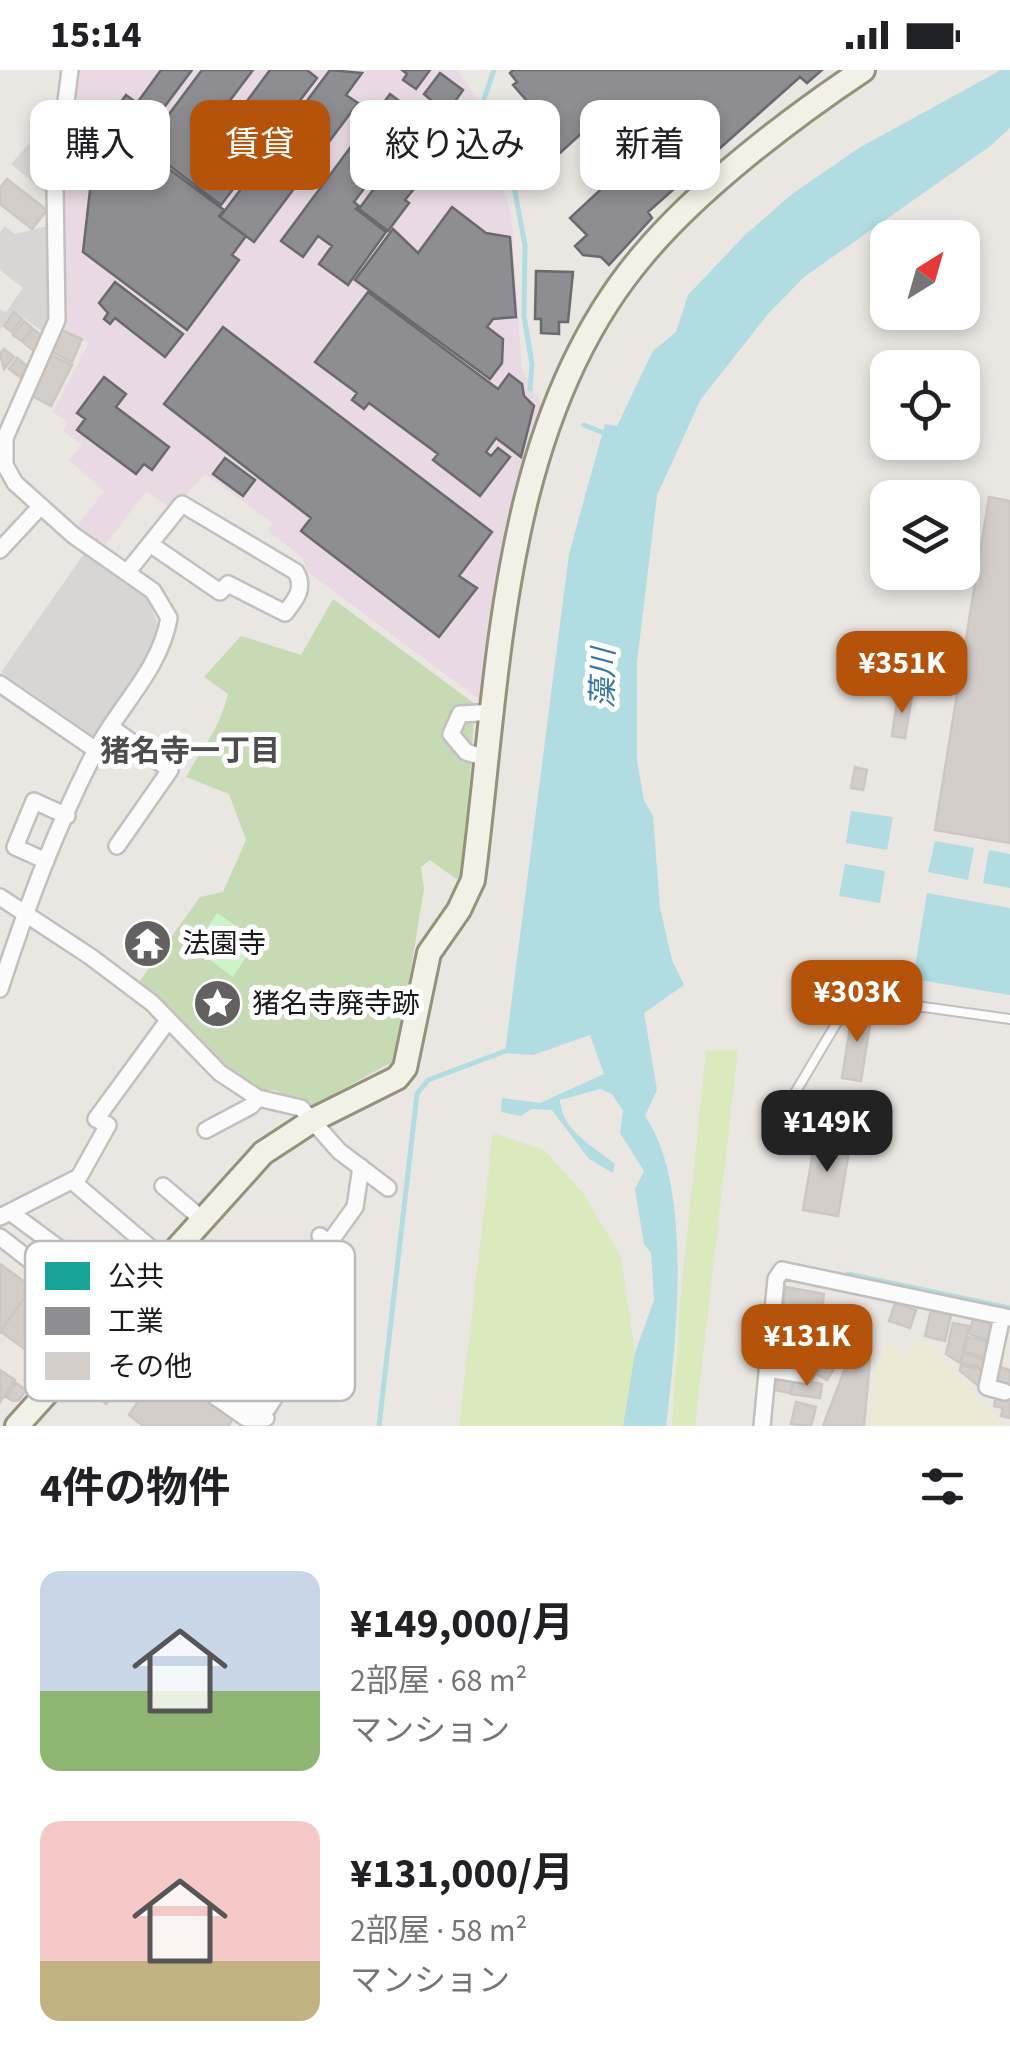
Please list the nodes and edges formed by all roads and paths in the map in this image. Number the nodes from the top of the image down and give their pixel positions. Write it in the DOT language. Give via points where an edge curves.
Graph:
graph roads {
  1 [pos="70,70"];
  2 [pos="862,70"];
  3 [pos="41,506"];
  4 [pos="150,544"];
  5 [pos="0,550"];
  6 [pos="128,570"];
  7 [pos="0,684"];
  8 [pos="494,712"];
  9 [pos="111,727"];
  10 [pos="96,750"];
  11 [pos="489,758"];
  12 [pos="67,816"];
  13 [pos="118,846"];
  14 [pos="46,861"];
  15 [pos="0,898"];
  16 [pos="24,914"];
  17 [pos="0,989"];
  18 [pos="1010,1019"];
  19 [pos="168,1022"];
  20 [pos="258,1098"];
  21 [pos="315,1119"];
  22 [pos="772,1121"];
  23 [pos="206,1130"];
  24 [pos="361,1167"];
  25 [pos="72,1180"];
  26 [pos="164,1186"];
  27 [pos="388,1188"];
  28 [pos="5,1214"];
  29 [pos="203,1220"];
  30 [pos="0,1237"];
  31 [pos="44,1241"];
  32 [pos="143,1241"];
  33 [pos="184,1241"];
  34 [pos="331,1241"];
  35 [pos="25,1257"];
  36 [pos="1006,1317"];
  37 [pos="815,1358"];
  38 [pos="767,1370"];
  39 [pos="1005,1392"];
  40 [pos="39,1401"];
  41 [pos="219,1401"];
  42 [pos="240,1401"];
  43 [pos="273,1401"];
  44 [pos="267,1410"];
  45 [pos="242,1422"];
  46 [pos="16,1426"];
  47 [pos="762,1426"];
  1 -- 3 [label="street" via="55,188 57,320 3,451 15,483"];
  2 -- 8 [label="street" via="680,214 641,256 575,359 533,465 519,525"];
  3 -- 5 [label="street"];
  3 -- 6 [label="street"];
  4 -- 4 [label="street" via="182,504 296,572 298,596 286,613 228,584 220,592"];
  4 -- 6 [label="street"];
  6 -- 9 [label="street" via="153,591 169,618 164,648"];
  7 -- 10 [label="street"];
  8 -- 11 [label="street"];
  8 -- 11 [label="street" via="460,714 451,734 466,752"];
  9 -- 10 [label="street"];
  9 -- 13 [label="street" via="170,770"];
  10 -- 12 [label="street"];
  11 -- 21 [label="street" via="472,880 429,953 405,1068"];
  12 -- 14 [label="street"];
  12 -- 14 [label="street" via="34,800 15,847"];
  14 -- 16 [label="street"];
  15 -- 16 [label="street"];
  16 -- 17 [label="street"];
  16 -- 19 [label="street" via="92,957"];
  18 -- 22 [label="lane" via="852,998"];
  19 -- 20 [label="street" via="220,1073"];
  19 -- 25 [label="street" via="96,1118 108,1125"];
  20 -- 21 [label="street" via="301,1108"];
  20 -- 23 [label="street"];
  21 -- 24 [label="street"];
  21 -- 29 [label="street" via="263,1154"];
  24 -- 27 [label="street"];
  24 -- 34 [label="street" via="355,1207"];
  25 -- 28 [label="street"];
  25 -- 32 [label="street"];
  26 -- 29 [label="street"];
  28 -- 31 [label="street"];
  29 -- 33 [label="street"];
  30 -- 35 [label="street"];
  36 -- 38 [label="street" via="782,1270"];
  36 -- 39 [label="street" via="986,1392"];
  37 -- 38 [label="street" via="804,1375"];
  38 -- 47 [label="street"];
  40 -- 46 [label="street"];
  41 -- 45 [label="street"];
  42 -- 44 [label="street"];
  43 -- 44 [label="street"];
  44 -- 45 [label="street" via="268,1418"];
}
